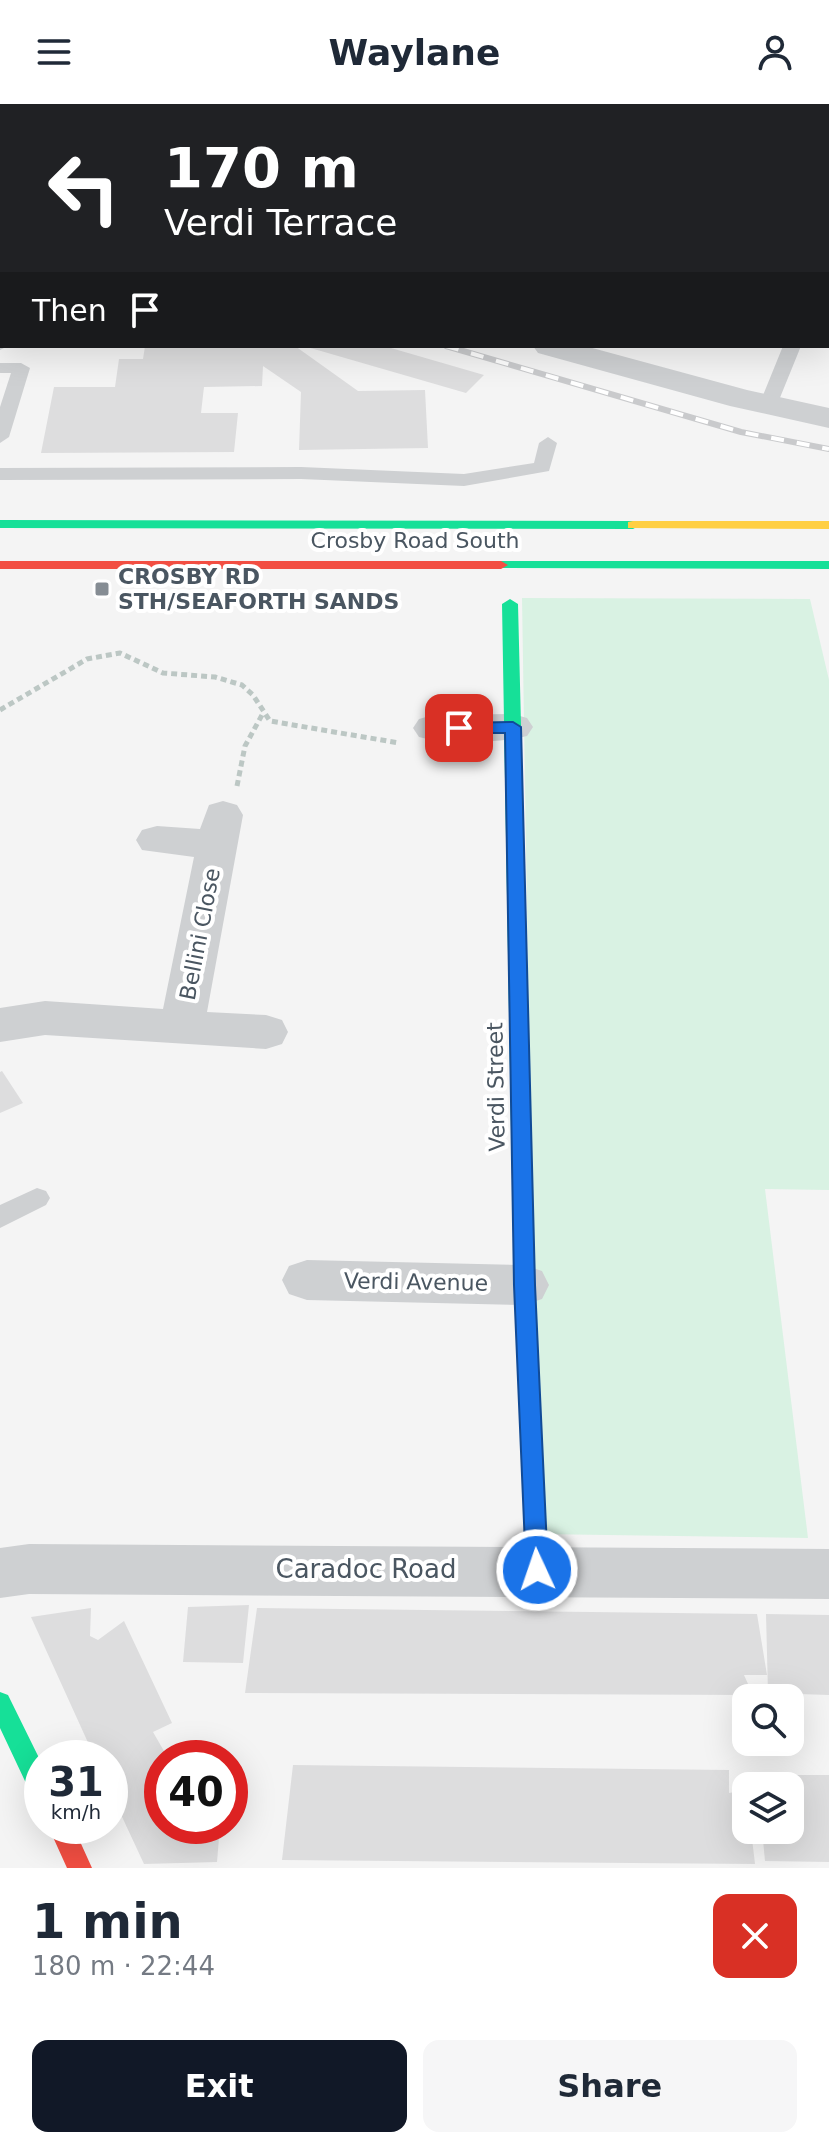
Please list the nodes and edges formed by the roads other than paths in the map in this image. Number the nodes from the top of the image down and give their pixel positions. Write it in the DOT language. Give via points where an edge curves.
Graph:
graph roads {
  1 [pos="44,104"];
  2 [pos="74,104"];
  3 [pos="556,348"];
  4 [pos="791,348"];
  5 [pos="0,368"];
  6 [pos="768,405"];
  7 [pos="829,418"];
  8 [pos="0,437"];
  9 [pos="548,443"];
  10 [pos="0,474"];
  11 [pos="0,524"];
  12 [pos="829,525"];
  13 [pos="0,565"];
  14 [pos="829,565"];
  15 [pos="510,604"];
  16 [pos="513,727"];
  17 [pos="433,728"];
  18 [pos="157,840"];
  19 [pos="0,1025"];
  20 [pos="182,1025"];
  21 [pos="266,1032"];
  22 [pos="37,1198"];
  23 [pos="0,1217"];
  24 [pos="307,1280"];
  25 [pos="524,1285"];
  26 [pos="537,1570"];
  27 [pos="0,1573"];
  28 [pos="829,1574"];
  29 [pos="0,1703"];
  30 [pos="24,1753"];
  31 [pos="69,1844"];
  32 [pos="80,1868"];
  1 -- 2 [label="lane"];
  3 -- 6 [label="street"];
  4 -- 6 [label="lane"];
  5 -- 8 [label="lane" via="21,368"];
  6 -- 7 [label="street"];
  9 -- 10 [label="lane" via="542,467 464,480 301,473"];
  11 -- 12 [label="main road, Crosby Road South"];
  13 -- 14 [label="main road, Crosby Road South"];
  15 -- 16 [label="main road, Verdi Street"];
  16 -- 17 [label="street"];
  16 -- 25 [label="main road, Verdi Street"];
  18 -- 20 [label="street, Bellini Close" via="221,830"];
  19 -- 20 [label="street, Bellini Close" via="45,1018"];
  20 -- 21 [label="street, Bellini Close"];
  22 -- 23 [label="lane"];
  24 -- 25 [label="street, Verdi Avenue"];
  25 -- 26 [label="main road, Verdi Street"];
  26 -- 27 [label="street, Caradoc Road"];
  26 -- 28 [label="street, Caradoc Road"];
  29 -- 30 [label="main road"];
  31 -- 32 [label="main road"];
}
